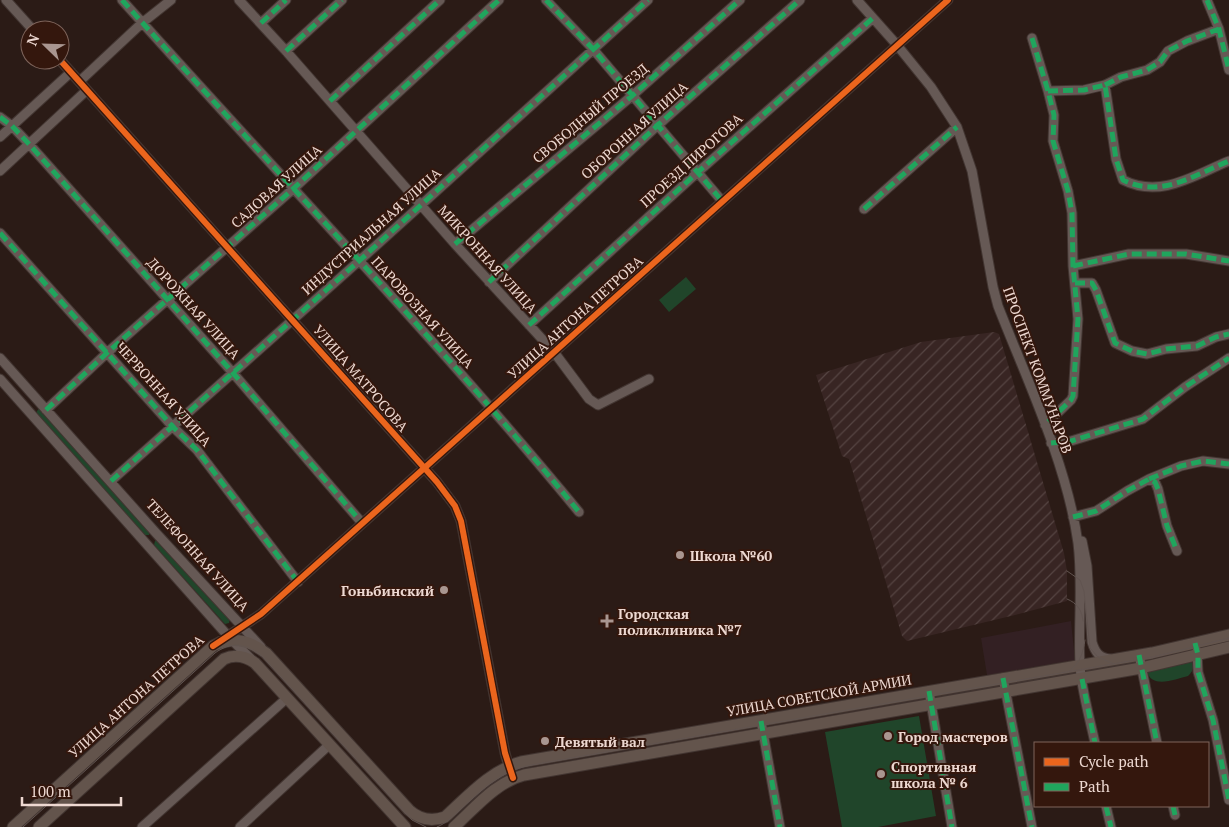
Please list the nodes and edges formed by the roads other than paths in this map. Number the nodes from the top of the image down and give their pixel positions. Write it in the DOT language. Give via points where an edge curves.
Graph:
graph roads {
  1 [pos="6,0"];
  2 [pos="122,0"];
  3 [pos="171,0"];
  4 [pos="239,0"];
  5 [pos="286,0"];
  6 [pos="342,0"];
  7 [pos="440,0"];
  8 [pos="499,0"];
  9 [pos="546,0"];
  10 [pos="648,0"];
  11 [pos="740,0"];
  12 [pos="800,0"];
  13 [pos="857,0"];
  14 [pos="948,0"];
  15 [pos="1207,0"];
  16 [pos="873,18"];
  17 [pos="24,20"];
  18 [pos="142,23"];
  19 [pos="261,23"];
  20 [pos="1219,29"];
  21 [pos="1032,38"];
  22 [pos="897,45"];
  23 [pos="593,49"];
  24 [pos="286,51"];
  25 [pos="1229,70"];
  26 [pos="70,72"];
  27 [pos="80,81"];
  28 [pos="1105,85"];
  29 [pos="87,90"];
  30 [pos="1048,91"];
  31 [pos="633,95"];
  32 [pos="330,101"];
  33 [pos="0,117"];
  34 [pos="658,125"];
  35 [pos="12,126"];
  36 [pos="957,127"];
  37 [pos="356,131"];
  38 [pos="0,137"];
  39 [pos="29,144"];
  40 [pos="1229,161"];
  41 [pos="0,171"];
  42 [pos="698,172"];
  43 [pos="293,189"];
  44 [pos="722,201"];
  45 [pos="420,204"];
  46 [pos="864,209"];
  47 [pos="0,233"];
  48 [pos="455,244"];
  49 [pos="228,247"];
  50 [pos="359,261"];
  51 [pos="1229,261"];
  52 [pos="1074,266"];
  53 [pos="489,282"];
  54 [pos="1075,283"];
  55 [pos="168,299"];
  56 [pos="293,319"];
  57 [pos="529,325"];
  58 [pos="1229,334"];
  59 [pos="108,352"];
  60 [pos="554,352"];
  61 [pos="0,358"];
  62 [pos="1229,358"];
  63 [pos="233,373"];
  64 [pos="0,379"];
  65 [pos="648,379"];
  66 [pos="490,409"];
  67 [pos="46,410"];
  68 [pos="1045,425"];
  69 [pos="173,427"];
  70 [pos="1051,443"];
  71 [pos="1229,464"];
  72 [pos="424,468"];
  73 [pos="1149,479"];
  74 [pos="111,481"];
  75 [pos="579,512"];
  76 [pos="1073,517"];
  77 [pos="362,523"];
  78 [pos="1177,551"];
  79 [pos="298,582"];
  80 [pos="1229,634"];
  81 [pos="238,636"];
  82 [pos="1195,643"];
  83 [pos="1229,647"];
  84 [pos="1094,649"];
  85 [pos="1139,655"];
  86 [pos="1198,655"];
  87 [pos="224,659"];
  88 [pos="1113,659"];
  89 [pos="1094,662"];
  90 [pos="255,663"];
  91 [pos="1080,665"];
  92 [pos="1141,668"];
  93 [pos="1003,678"];
  94 [pos="1082,679"];
  95 [pos="929,691"];
  96 [pos="1005,692"];
  97 [pos="287,698"];
  98 [pos="931,705"];
  99 [pos="761,721"];
  100 [pos="763,734"];
  101 [pos="655,739"];
  102 [pos="1094,742"];
  103 [pos="1157,742"];
  104 [pos="329,745"];
  105 [pos="657,752"];
  106 [pos="508,766"];
  107 [pos="513,778"];
  108 [pos="1229,800"];
  109 [pos="1106,807"];
  110 [pos="445,817"];
  111 [pos="424,822"];
  112 [pos="13,827"];
  113 [pos="39,827"];
  114 [pos="142,827"];
  115 [pos="240,827"];
  116 [pos="405,827"];
  117 [pos="434,827"];
  118 [pos="454,827"];
  119 [pos="780,827"];
  120 [pos="952,827"];
  121 [pos="1032,827"];
  122 [pos="1110,827"];
  1 -- 17 [label="street"];
  2 -- 18 [label="street, ПАРОВОЗНАЯ УЛИЦА"];
  3 -- 18 [label="street"];
  4 -- 19 [label="street, МИКРОННАЯ УЛИЦА"];
  5 -- 19 [label="street"];
  6 -- 24 [label="street"];
  7 -- 32 [label="street"];
  8 -- 37 [label="street, САДОВАЯ УЛИЦА"];
  9 -- 23 [label="street"];
  10 -- 23 [label="street, ИНДУСТРИАЛЬНАЯ УЛИЦА"];
  11 -- 31 [label="street, СВОБОДНЫЙ ПРОЕЗД"];
  12 -- 34 [label="street, ОБОРОННАЯ УЛИЦА"];
  13 -- 16 [label="street, ПРОСПЕКТ КОММУНАРОВ"];
  14 -- 22 [label="street, УЛИЦА АНТОНА ПЕТРОВА"];
  15 -- 20 [label="street"];
  16 -- 22 [label="street, ПРОСПЕКТ КОММУНАРОВ"];
  16 -- 42 [label="street, ПРОЕЗД ПИРОГОВА"];
  18 -- 27 [label="street"];
  18 -- 43 [label="street, ПАРОВОЗНАЯ УЛИЦА"];
  19 -- 24 [label="street, МИКРОННАЯ УЛИЦА"];
  20 -- 25 [label="street"];
  20 -- 28 [label="street" via="1168,51 1160,62 1147,70"];
  21 -- 30 [label="street"];
  22 -- 36 [label="street, ПРОСПЕКТ КОММУНАРОВ" via="931,87"];
  22 -- 44 [label="street, УЛИЦА АНТОНА ПЕТРОВА"];
  23 -- 31 [label="street"];
  23 -- 45 [label="street, ИНДУСТРИАЛЬНАЯ УЛИЦА"];
  24 -- 32 [label="street, МИКРОННАЯ УЛИЦА"];
  26 -- 27 [label="street, УЛИЦА МАТРОСОВА"];
  26 -- 35 [label="street"];
  27 -- 29 [label="street, УЛИЦА МАТРОСОВА"];
  28 -- 30 [label="street" via="1084,90"];
  28 -- 40 [label="street" via="1116,159 1123,180 1135,186 1160,188"];
  29 -- 39 [label="street"];
  29 -- 49 [label="street, УЛИЦА МАТРОСОВА"];
  30 -- 52 [label="street" via="1054,115 1053,141 1072,213"];
  31 -- 34 [label="street"];
  31 -- 48 [label="street, СВОБОДНЫЙ ПРОЕЗД"];
  32 -- 37 [label="street, МИКРОННАЯ УЛИЦА"];
  33 -- 35 [label="street, ДОРОЖНАЯ УЛИЦА"];
  34 -- 42 [label="street"];
  34 -- 53 [label="street, ОБОРОННАЯ УЛИЦА"];
  35 -- 38 [label="street"];
  35 -- 39 [label="street, ДОРОЖНАЯ УЛИЦА"];
  36 -- 46 [label="street"];
  36 -- 68 [label="street, ПРОСПЕКТ КОММУНАРОВ" via="972,171 998,306"];
  37 -- 43 [label="street, САДОВАЯ УЛИЦА"];
  37 -- 45 [label="street, МИКРОННАЯ УЛИЦА"];
  39 -- 41 [label="street"];
  39 -- 55 [label="street, ДОРОЖНАЯ УЛИЦА"];
  42 -- 44 [label="street"];
  42 -- 57 [label="street, ПРОЕЗД ПИРОГОВА"];
  43 -- 49 [label="street, САДОВАЯ УЛИЦА"];
  43 -- 50 [label="street, ПАРОВОЗНАЯ УЛИЦА"];
  44 -- 60 [label="street, УЛИЦА АНТОНА ПЕТРОВА"];
  45 -- 48 [label="street, МИКРОННАЯ УЛИЦА"];
  45 -- 50 [label="street, ИНДУСТРИАЛЬНАЯ УЛИЦА"];
  47 -- 59 [label="street, ЧЕРВОННАЯ УЛИЦА"];
  48 -- 53 [label="street, МИКРОННАЯ УЛИЦА"];
  49 -- 55 [label="street, САДОВАЯ УЛИЦА"];
  49 -- 56 [label="street, УЛИЦА МАТРОСОВА"];
  50 -- 56 [label="street, ИНДУСТРИАЛЬНАЯ УЛИЦА"];
  50 -- 66 [label="street, ПАРОВОЗНАЯ УЛИЦА"];
  51 -- 52 [label="street" via="1186,254 1130,254"];
  52 -- 54 [label="street"];
  53 -- 57 [label="street, МИКРОННАЯ УЛИЦА"];
  54 -- 58 [label="street" via="1092,283 1115,343 1140,354 1197,346"];
  54 -- 68 [label="street" via="1078,319 1073,396"];
  55 -- 59 [label="street, САДОВАЯ УЛИЦА"];
  55 -- 63 [label="street, ДОРОЖНАЯ УЛИЦА"];
  56 -- 63 [label="street, ИНДУСТРИАЛЬНАЯ УЛИЦА"];
  56 -- 72 [label="street, УЛИЦА МАТРОСОВА"];
  57 -- 60 [label="street, МИКРОННАЯ УЛИЦА"];
  59 -- 67 [label="street, САДОВАЯ УЛИЦА"];
  59 -- 69 [label="street, ЧЕРВОННАЯ УЛИЦА"];
  60 -- 65 [label="street, МИКРОННАЯ УЛИЦА" via="589,399 598,404"];
  60 -- 66 [label="street, УЛИЦА АНТОНА ПЕТРОВА"];
  61 -- 67 [label="street, ТЕЛЕФОННАЯ УЛИЦА"];
  62 -- 70 [label="street" via="1143,419 1071,441"];
  63 -- 69 [label="street, ИНДУСТРИАЛЬНАЯ УЛИЦА"];
  63 -- 77 [label="street, ДОРОЖНАЯ УЛИЦА"];
  64 -- 81 [label="street, ТЕЛЕФОННАЯ УЛИЦА"];
  66 -- 72 [label="street, УЛИЦА АНТОНА ПЕТРОВА"];
  66 -- 75 [label="street, ПАРОВОЗНАЯ УЛИЦА"];
  67 -- 74 [label="street, ТЕЛЕФОННАЯ УЛИЦА"];
  68 -- 70 [label="street, ПРОСПЕКТ КОММУНАРОВ"];
  69 -- 74 [label="street, ИНДУСТРИАЛЬНАЯ УЛИЦА"];
  69 -- 79 [label="street, ЧЕРВОННАЯ УЛИЦА" via="197,450"];
  70 -- 76 [label="street, ПРОСПЕКТ КОММУНАРОВ"];
  71 -- 73 [label="street" via="1203,461"];
  72 -- 77 [label="street, УЛИЦА АНТОНА ПЕТРОВА"];
  72 -- 106 [label="street, УЛИЦА МАТРОСОВА" via="455,506 461,521"];
  73 -- 76 [label="street" via="1096,511"];
  73 -- 78 [label="street" via="1158,489"];
  74 -- 81 [label="street, ТЕЛЕФОННАЯ УЛИЦА"];
  76 -- 84 [label="street, ПРОСПЕКТ КОММУНАРОВ" via="1086,560"];
  76 -- 91 [label="street, ПРОСПЕКТ КОММУНАРОВ" via="1080,572"];
  77 -- 79 [label="street, УЛИЦА АНТОНА ПЕТРОВА"];
  79 -- 81 [label="street, УЛИЦА АНТОНА ПЕТРОВА"];
  80 -- 82 [label="main road, УЛИЦА СОВЕТСКОЙ АРМИИ"];
  81 -- 87 [label="street, УЛИЦА АНТОНА ПЕТРОВА"];
  81 -- 90 [label="street, ТЕЛЕФОННАЯ УЛИЦА"];
  81 -- 111 [label="main road" via="266,653 409,810"];
  81 -- 112 [label="main road, УЛИЦА АНТОНА ПЕТРОВА" via="213,646"];
  82 -- 85 [label="main road, УЛИЦА СОВЕТСКОЙ АРМИИ"];
  82 -- 86 [label="street"];
  83 -- 86 [label="main road, УЛИЦА СОВЕТСКОЙ АРМИИ"];
  84 -- 88 [label="street" via="1101,657"];
  84 -- 89 [label="street, ПРОСПЕКТ КОММУНАРОВ"];
  85 -- 88 [label="main road, УЛИЦА СОВЕТСКОЙ АРМИИ"];
  85 -- 92 [label="street"];
  86 -- 92 [label="main road, УЛИЦА СОВЕТСКОЙ АРМИИ"];
  86 -- 108 [label="street" via="1198,672 1213,720"];
  87 -- 90 [label="main road" via="241,656"];
  87 -- 113 [label="main road, УЛИЦА АНТОНА ПЕТРОВА"];
  88 -- 89 [label="main road, УЛИЦА СОВЕТСКОЙ АРМИИ"];
  89 -- 91 [label="main road, УЛИЦА СОВЕТСКОЙ АРМИИ"];
  89 -- 94 [label="street" via="1091,672"];
  90 -- 97 [label="main road, ТЕЛЕФОННАЯ УЛИЦА"];
  91 -- 93 [label="main road, УЛИЦА СОВЕТСКОЙ АРМИИ"];
  91 -- 94 [label="street, ПРОСПЕКТ КОММУНАРОВ"];
  92 -- 94 [label="main road, УЛИЦА СОВЕТСКОЙ АРМИИ"];
  92 -- 103 [label="street"];
  93 -- 95 [label="main road, УЛИЦА СОВЕТСКОЙ АРМИИ"];
  93 -- 96 [label="street"];
  94 -- 96 [label="main road, УЛИЦА СОВЕТСКОЙ АРМИИ"];
  94 -- 102 [label="street, ПРОСПЕКТ КОММУНАРОВ"];
  95 -- 98 [label="street"];
  95 -- 99 [label="main road, УЛИЦА СОВЕТСКОЙ АРМИИ"];
  96 -- 98 [label="main road, УЛИЦА СОВЕТСКОЙ АРМИИ"];
  96 -- 121 [label="street"];
  97 -- 104 [label="main road, ТЕЛЕФОННАЯ УЛИЦА"];
  97 -- 114 [label="street"];
  98 -- 100 [label="main road, УЛИЦА СОВЕТСКОЙ АРМИИ"];
  98 -- 120 [label="street"];
  99 -- 100 [label="street"];
  99 -- 101 [label="main road, УЛИЦА СОВЕТСКОЙ АРМИИ"];
  100 -- 105 [label="main road, УЛИЦА СОВЕТСКОЙ АРМИИ"];
  100 -- 119 [label="street"];
  101 -- 105 [label="street"];
  101 -- 106 [label="main road, УЛИЦА СОВЕТСКОЙ АРМИИ"];
  104 -- 115 [label="street"];
  104 -- 116 [label="main road, ТЕЛЕФОННАЯ УЛИЦА"];
  105 -- 107 [label="main road, УЛИЦА СОВЕТСКОЙ АРМИИ"];
  106 -- 107 [label="street, УЛИЦА МАТРОСОВА"];
  106 -- 110 [label="main road, УЛИЦА СОВЕТСКОЙ АРМИИ" via="489,777"];
  107 -- 118 [label="main road, УЛИЦА СОВЕТСКОЙ АРМИИ"];
  109 -- 122 [label="street"];
  110 -- 111 [label="main road"];
  110 -- 117 [label="street, УЛИЦА СОВЕТСКОЙ АРМИИ"];
}
